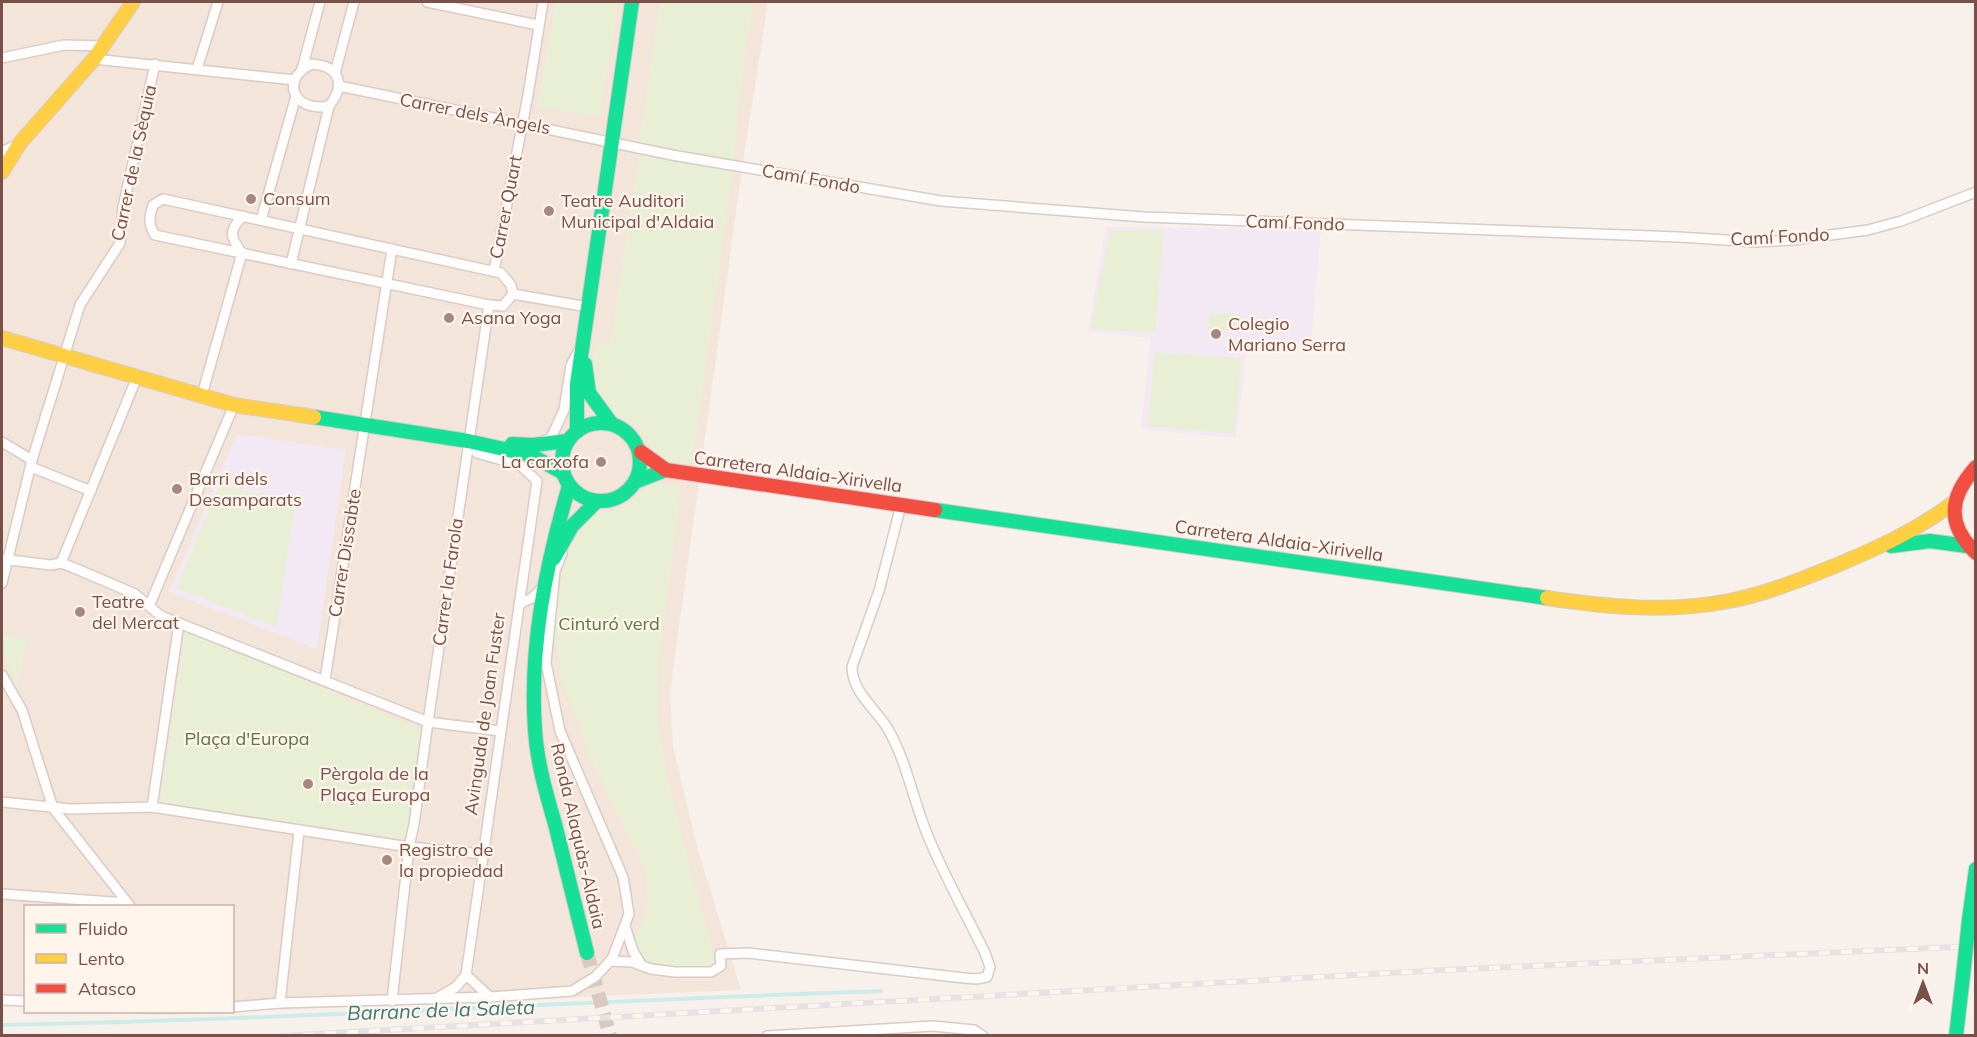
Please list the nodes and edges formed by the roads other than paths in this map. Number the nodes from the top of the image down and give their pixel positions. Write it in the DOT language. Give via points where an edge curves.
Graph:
graph roads {
  1 [pos="133,2"];
  2 [pos="218,2"];
  3 [pos="320,2"];
  4 [pos="354,2"];
  5 [pos="427,2"];
  6 [pos="543,2"];
  7 [pos="632,2"];
  8 [pos="538,25"];
  9 [pos="98,52"];
  10 [pos="2,58"];
  11 [pos="155,64"];
  12 [pos="196,69"];
  13 [pos="302,69"];
  14 [pos="335,73"];
  15 [pos="295,80"];
  16 [pos="339,86"];
  17 [pos="296,96"];
  18 [pos="329,106"];
  19 [pos="522,124"];
  20 [pos="20,143"];
  21 [pos="612,143"];
  22 [pos="2,152"];
  23 [pos="2,172"];
  24 [pos="1976,192"];
  25 [pos="243,216"];
  26 [pos="261,220"];
  27 [pos="298,228"];
  28 [pos="392,249"];
  29 [pos="242,253"];
  30 [pos="291,264"];
  31 [pos="494,271"];
  32 [pos="387,284"];
  33 [pos="513,294"];
  34 [pos="489,305"];
  35 [pos="588,307"];
  36 [pos="2,338"];
  37 [pos="582,343"];
  38 [pos="64,357"];
  39 [pos="137,377"];
  40 [pos="201,396"];
  41 [pos="234,405"];
  42 [pos="611,423"];
  43 [pos="365,426"];
  44 [pos="577,430"];
  45 [pos="468,441"];
  46 [pos="567,441"];
  47 [pos="2,442"];
  48 [pos="533,445"];
  49 [pos="641,452"];
  50 [pos="31,464"];
  51 [pos="1976,467"];
  52 [pos="666,470"];
  53 [pos="566,480"];
  54 [pos="637,481"];
  55 [pos="91,491"];
  56 [pos="596,502"];
  57 [pos="1953,503"];
  58 [pos="901,505"];
  59 [pos="572,526"];
  60 [pos="1881,547"];
  61 [pos="1971,549"];
  62 [pos="5,559"];
  63 [pos="61,563"];
  64 [pos="549,567"];
  65 [pos="2,583"];
  66 [pos="546,584"];
  67 [pos="519,603"];
  68 [pos="150,604"];
  69 [pos="179,622"];
  70 [pos="2,675"];
  71 [pos="325,680"];
  72 [pos="428,722"];
  73 [pos="500,731"];
  74 [pos="2,802"];
  75 [pos="152,807"];
  76 [pos="53,808"];
  77 [pos="299,831"];
  78 [pos="409,847"];
  79 [pos="483,854"];
  80 [pos="1976,869"];
  81 [pos="2,894"];
  82 [pos="129,905"];
  83 [pos="625,926"];
  84 [pos="587,953"];
  85 [pos="610,961"];
  86 [pos="642,966"];
  87 [pos="466,975"];
  88 [pos="490,997"];
  89 [pos="2,1000"];
  90 [pos="433,1000"];
  91 [pos="24,1001"];
  92 [pos="392,1001"];
  93 [pos="280,1003"];
  94 [pos="234,1007"];
  95 [pos="767,1035"];
  96 [pos="983,1035"];
  97 [pos="1956,1035"];
  1 -- 9 [label="street"];
  2 -- 12 [label="street"];
  3 -- 13 [label="street"];
  4 -- 14 [label="street"];
  5 -- 8 [label="street"];
  6 -- 8 [label="street, Carrer Quart"];
  7 -- 21 [label="street"];
  8 -- 19 [label="street, Carrer Quart"];
  9 -- 10 [label="street" via="64,45"];
  9 -- 11 [label="street"];
  9 -- 20 [label="street"];
  11 -- 12 [label="street"];
  11 -- 38 [label="street, Carrer de la Sèquia" via="123,207 120,243 80,305"];
  12 -- 15 [label="street"];
  13 -- 14 [label="street" via="322,65"];
  13 -- 15 [label="street"];
  14 -- 16 [label="street"];
  15 -- 17 [label="street"];
  16 -- 18 [label="street" via="337,97"];
  16 -- 19 [label="street, Carrer dels Àngels"];
  17 -- 18 [label="street" via="301,103"];
  17 -- 26 [label="street"];
  18 -- 27 [label="street"];
  19 -- 21 [label="street, Carrer dels Àngels"];
  19 -- 31 [label="street, Carrer Quart"];
  20 -- 22 [label="street"];
  20 -- 23 [label="street"];
  21 -- 24 [label="street, Camí Fondo" via="920,197 1036,210 1756,242 1868,230"];
  21 -- 35 [label="street"];
  25 -- 26 [label="street"];
  25 -- 29 [label="street" via="232,232 232,240"];
  25 -- 29 [label="street" via="163,199 153,206 149,225 155,235"];
  26 -- 27 [label="street"];
  27 -- 28 [label="street"];
  27 -- 30 [label="street"];
  28 -- 31 [label="street"];
  28 -- 32 [label="street, Carrer Dissabte"];
  29 -- 30 [label="street"];
  29 -- 40 [label="street"];
  30 -- 32 [label="street"];
  31 -- 33 [label="street" via="511,285"];
  32 -- 34 [label="street"];
  32 -- 43 [label="street, Carrer Dissabte"];
  33 -- 34 [label="street" via="503,306"];
  33 -- 35 [label="street"];
  34 -- 45 [label="street"];
  35 -- 37 [label="street"];
  36 -- 38 [label="street"];
  37 -- 42 [label="street" via="589,393"];
  37 -- 44 [label="street"];
  37 -- 48 [label="street" via="571,365 564,410 550,438"];
  38 -- 39 [label="street"];
  38 -- 50 [label="street, Carrer de la Sèquia"];
  39 -- 40 [label="street"];
  39 -- 55 [label="street"];
  40 -- 41 [label="street"];
  41 -- 43 [label="street"];
  41 -- 68 [label="street"];
  42 -- 44 [label="street" via="593,423"];
  42 -- 49 [label="street" via="630,434"];
  43 -- 45 [label="street"];
  43 -- 71 [label="street, Carrer Dissabte"];
  44 -- 46 [label="street"];
  45 -- 48 [label="street"];
  45 -- 53 [label="street" via="531,455"];
  45 -- 67 [label="street, Avinguda de Joan Fuster" via="477,453 520,465 537,481"];
  45 -- 72 [label="street, Carrer la Farola"];
  46 -- 48 [label="street"];
  46 -- 53 [label="street" via="562,459"];
  47 -- 50 [label="street"];
  49 -- 52 [label="street, Carretera Aldaia-Xirivella"];
  49 -- 54 [label="street"];
  50 -- 55 [label="street"];
  50 -- 62 [label="street, Carrer de la Sèquia"];
  51 -- 57 [label="street" via="1960,483"];
  52 -- 54 [label="street, Carretera Aldaia-Xirivella"];
  52 -- 58 [label="street, Carretera Aldaia-Xirivella"];
  53 -- 56 [label="street" via="580,496"];
  53 -- 64 [label="street, Ronda Alaquàs-Aldaia"];
  54 -- 56 [label="street" via="617,499"];
  55 -- 63 [label="street"];
  56 -- 59 [label="street, Ronda Alaquàs-Aldaia"];
  57 -- 60 [label="street, Carretera Aldaia-Xirivella" via="1926,524"];
  57 -- 61 [label="street" via="1956,526"];
  58 -- 60 [label="street, Carretera Aldaia-Xirivella" via="1586,603 1660,609 1755,596"];
  58 -- 86 [label="street" via="852,676 898,746 929,840 985,953 990,968 987,976 964,978 748,954 720,954 721,966 711,972 675,972"];
  59 -- 64 [label="street, Ronda Alaquàs-Aldaia"];
  59 -- 83 [label="street, Ronda Alaquàs-Aldaia" via="555,572 546,663 560,731 623,877 629,914"];
  60 -- 61 [label="street, Carretera Aldaia-Xirivella" via="1930,541"];
  62 -- 63 [label="street"];
  62 -- 65 [label="street, Carrer de la Sèquia"];
  63 -- 68 [label="street"];
  64 -- 66 [label="street, Ronda Alaquàs-Aldaia"];
  66 -- 67 [label="street"];
  66 -- 84 [label="street, Ronda Alaquàs-Aldaia" via="536,650 534,719 538,753"];
  67 -- 73 [label="street, Avinguda de Joan Fuster"];
  68 -- 69 [label="street" via="161,616"];
  69 -- 71 [label="street"];
  69 -- 75 [label="street"];
  70 -- 76 [label="street" via="21,710"];
  71 -- 72 [label="street"];
  72 -- 73 [label="street"];
  72 -- 78 [label="street"];
  73 -- 79 [label="street, Avinguda de Joan Fuster"];
  74 -- 76 [label="street"];
  75 -- 76 [label="street"];
  75 -- 77 [label="street"];
  76 -- 82 [label="street"];
  77 -- 78 [label="street"];
  77 -- 93 [label="street"];
  78 -- 79 [label="street"];
  78 -- 92 [label="street"];
  79 -- 87 [label="street, Avinguda de Joan Fuster"];
  80 -- 97 [label="street, bridge"];
  81 -- 82 [label="street"];
  83 -- 85 [label="street, Ronda Alaquàs-Aldaia"];
  83 -- 86 [label="street"];
  85 -- 86 [label="street"];
  85 -- 88 [label="street" via="595,977 572,991"];
  87 -- 88 [label="street"];
  87 -- 90 [label="street" via="456,987"];
  88 -- 90 [label="street"];
  89 -- 91 [label="street"];
  90 -- 92 [label="street"];
  92 -- 93 [label="street"];
  93 -- 94 [label="street"];
  95 -- 96 [label="street" via="933,1026 974,1030"];
}
